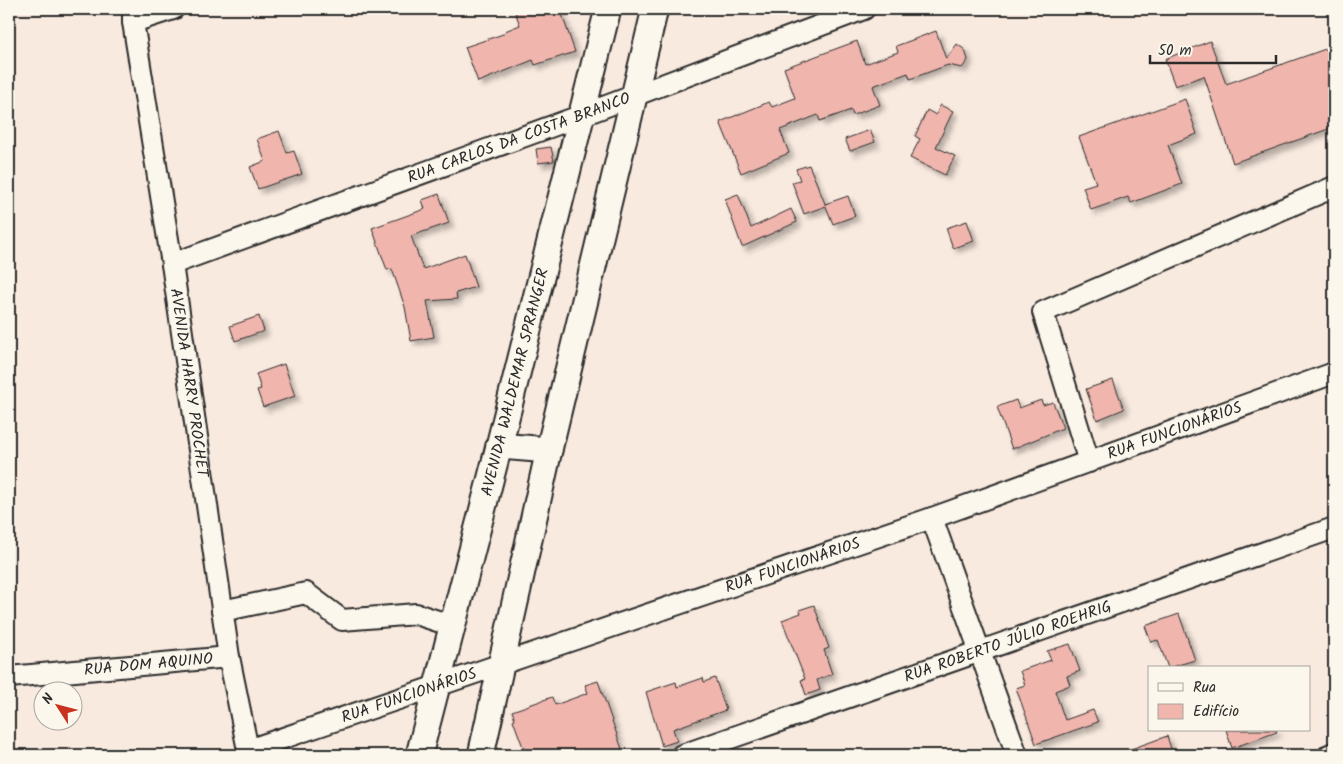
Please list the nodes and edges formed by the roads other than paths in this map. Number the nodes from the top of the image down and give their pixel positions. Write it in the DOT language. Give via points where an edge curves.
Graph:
graph roads {
  1 [pos="173,9"];
  2 [pos="608,9"];
  3 [pos="654,9"];
  4 [pos="864,9"];
  5 [pos="133,15"];
  6 [pos="633,94"];
  7 [pos="580,116"];
  8 [pos="1334,187"];
  9 [pos="172,264"];
  10 [pos="1334,373"];
  11 [pos="499,446"];
  12 [pos="549,450"];
  13 [pos="1088,462"];
  14 [pos="932,518"];
  15 [pos="1334,528"];
  16 [pos="222,611"];
  17 [pos="453,626"];
  18 [pos="981,651"];
  19 [pos="229,657"];
  20 [pos="502,664"];
  21 [pos="9,677"];
  22 [pos="438,686"];
  23 [pos="249,752"];
  24 [pos="1334,753"];
  25 [pos="419,755"];
  26 [pos="481,755"];
  27 [pos="682,755"];
  28 [pos="1017,755"];
  29 [pos="1329,755"];
  1 -- 5 [label="street"];
  2 -- 7 [label="main road, AVENIDA WALDEMAR SPRANGER"];
  3 -- 6 [label="main road"];
  4 -- 6 [label="street, RUA CARLOS DA COSTA BRANCO"];
  5 -- 9 [label="street, AVENIDA HARRY PROCHET"];
  6 -- 7 [label="street, RUA CARLOS DA COSTA BRANCO"];
  6 -- 12 [label="main road"];
  7 -- 9 [label="street, RUA CARLOS DA COSTA BRANCO"];
  7 -- 11 [label="main road, AVENIDA WALDEMAR SPRANGER"];
  8 -- 13 [label="street" via="1043,312"];
  9 -- 16 [label="street, AVENIDA HARRY PROCHET"];
  10 -- 13 [label="street, RUA FUNCIONÁRIOS"];
  11 -- 12 [label="main road"];
  11 -- 17 [label="main road, AVENIDA WALDEMAR SPRANGER"];
  12 -- 20 [label="main road"];
  13 -- 14 [label="street, RUA FUNCIONÁRIOS"];
  14 -- 18 [label="street"];
  14 -- 20 [label="street, RUA FUNCIONÁRIOS"];
  15 -- 18 [label="street, RUA ROBERTO JÚLIO ROEHRIG"];
  16 -- 17 [label="street" via="306,593 342,620 416,614"];
  16 -- 19 [label="street, AVENIDA HARRY PROCHET"];
  17 -- 22 [label="main road, AVENIDA WALDEMAR SPRANGER"];
  18 -- 27 [label="street, RUA ROBERTO JÚLIO ROEHRIG"];
  18 -- 28 [label="street"];
  19 -- 21 [label="street, RUA DOM AQUINO"];
  19 -- 23 [label="street, AVENIDA HARRY PROCHET"];
  20 -- 22 [label="street, RUA FUNCIONÁRIOS"];
  20 -- 26 [label="main road"];
  22 -- 23 [label="street, RUA FUNCIONÁRIOS"];
  22 -- 25 [label="main road, AVENIDA WALDEMAR SPRANGER"];
  24 -- 29 [label="street"];
}
